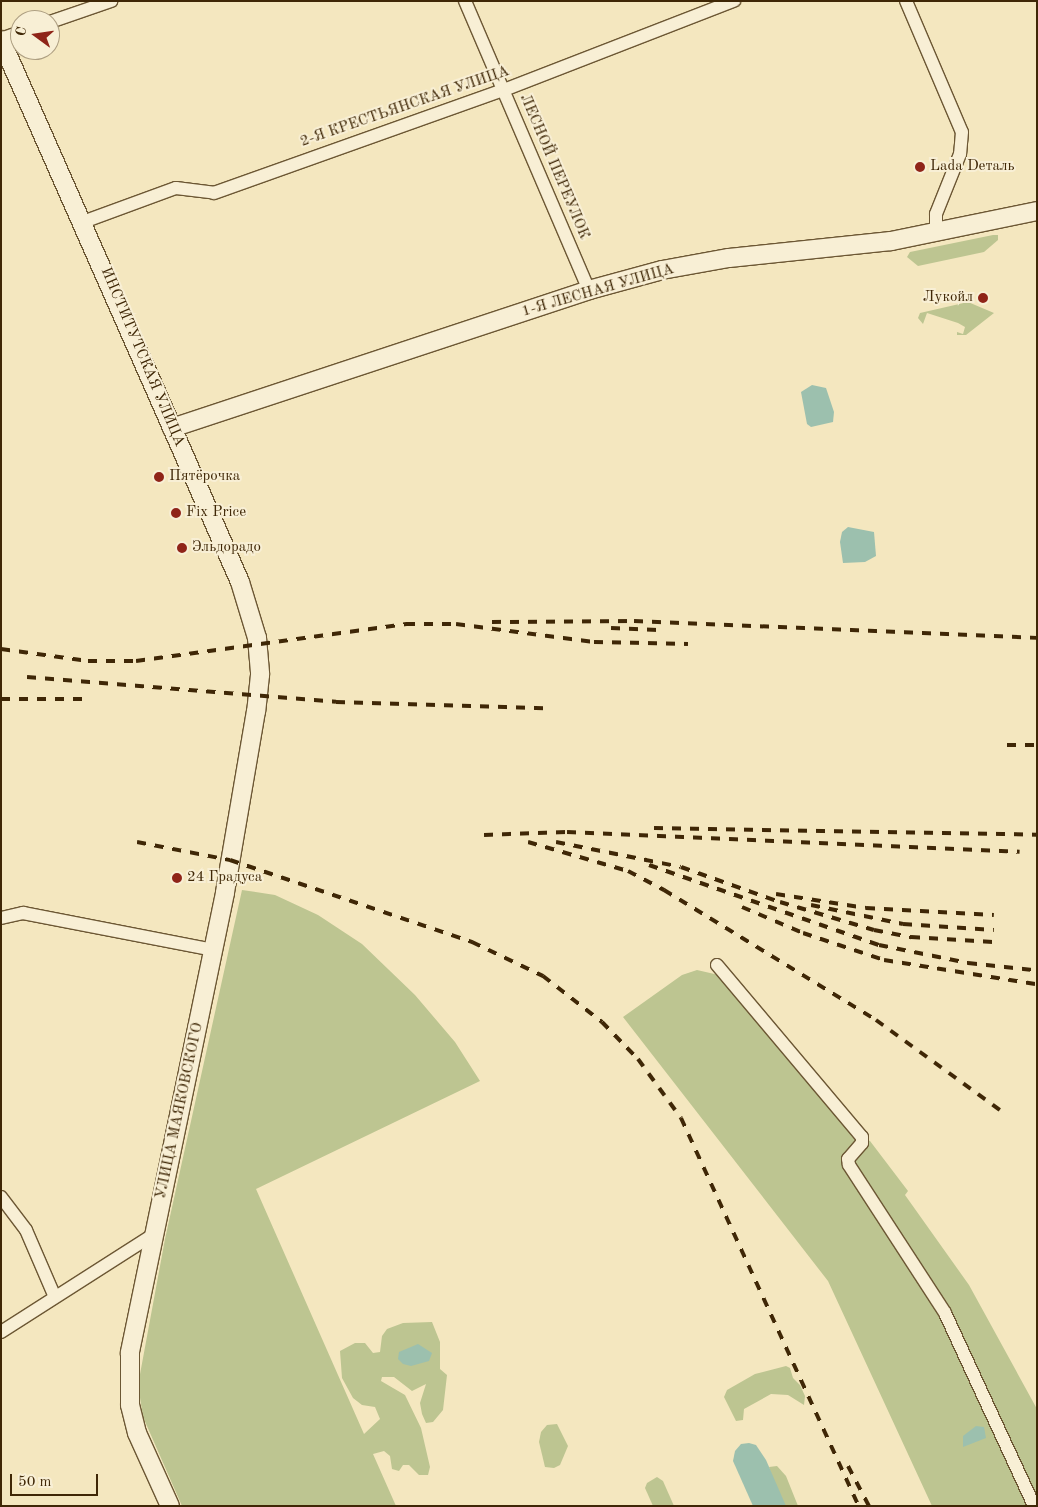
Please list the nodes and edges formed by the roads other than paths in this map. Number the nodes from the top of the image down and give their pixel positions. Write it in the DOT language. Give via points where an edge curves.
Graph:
graph roads {
  1 [pos="111,1"];
  2 [pos="465,1"];
  3 [pos="734,1"];
  4 [pos="906,1"];
  5 [pos="60,19"];
  6 [pos="1,39"];
  7 [pos="504,90"];
  8 [pos="1037,211"];
  9 [pos="83,222"];
  10 [pos="936,231"];
  11 [pos="589,290"];
  12 [pos="172,428"];
  13 [pos="256,710"];
  14 [pos="1,918"];
  15 [pos="214,950"];
  16 [pos="717,965"];
  17 [pos="1,1197"];
  18 [pos="154,1234"];
  19 [pos="54,1295"];
  20 [pos="1,1332"];
  21 [pos="170,1506"];
  22 [pos="1034,1506"];
  1 -- 5 [label="street"];
  2 -- 7 [label="street, ЛЕСНОЙ ПЕРЕУЛОК"];
  3 -- 7 [label="street, 2-Я КРЕСТЬЯНСКАЯ УЛИЦА"];
  4 -- 10 [label="street" via="962,132 960,154 936,214"];
  6 -- 9 [label="main road, ИНСТИТУТСКАЯ УЛИЦА"];
  7 -- 9 [label="street, 2-Я КРЕСТЬЯНСКАЯ УЛИЦА" via="214,193 176,188"];
  7 -- 11 [label="street, ЛЕСНОЙ ПЕРЕУЛОК"];
  8 -- 10 [label="main road, 1-Я ЛЕСНАЯ УЛИЦА"];
  9 -- 12 [label="main road, ИНСТИТУТСКАЯ УЛИЦА"];
  10 -- 11 [label="main road, 1-Я ЛЕСНАЯ УЛИЦА" via="831,250 729,258 662,270"];
  11 -- 12 [label="main road, 1-Я ЛЕСНАЯ УЛИЦА"];
  12 -- 13 [label="main road, ИНСТИТУТСКАЯ УЛИЦА" via="243,591 257,638 260,675"];
  13 -- 15 [label="main road, УЛИЦА МАЯКОВСКОГО"];
  14 -- 15 [label="street" via="23,913"];
  15 -- 18 [label="main road, УЛИЦА МАЯКОВСКОГО"];
  16 -- 22 [label="street" via="862,1137 862,1143 848,1159 849,1166 945,1313"];
  17 -- 19 [label="street" via="26,1230"];
  18 -- 19 [label="street"];
  18 -- 21 [label="main road, УЛИЦА МАЯКОВСКОГО" via="127,1376 137,1433"];
  19 -- 20 [label="street"];
}
